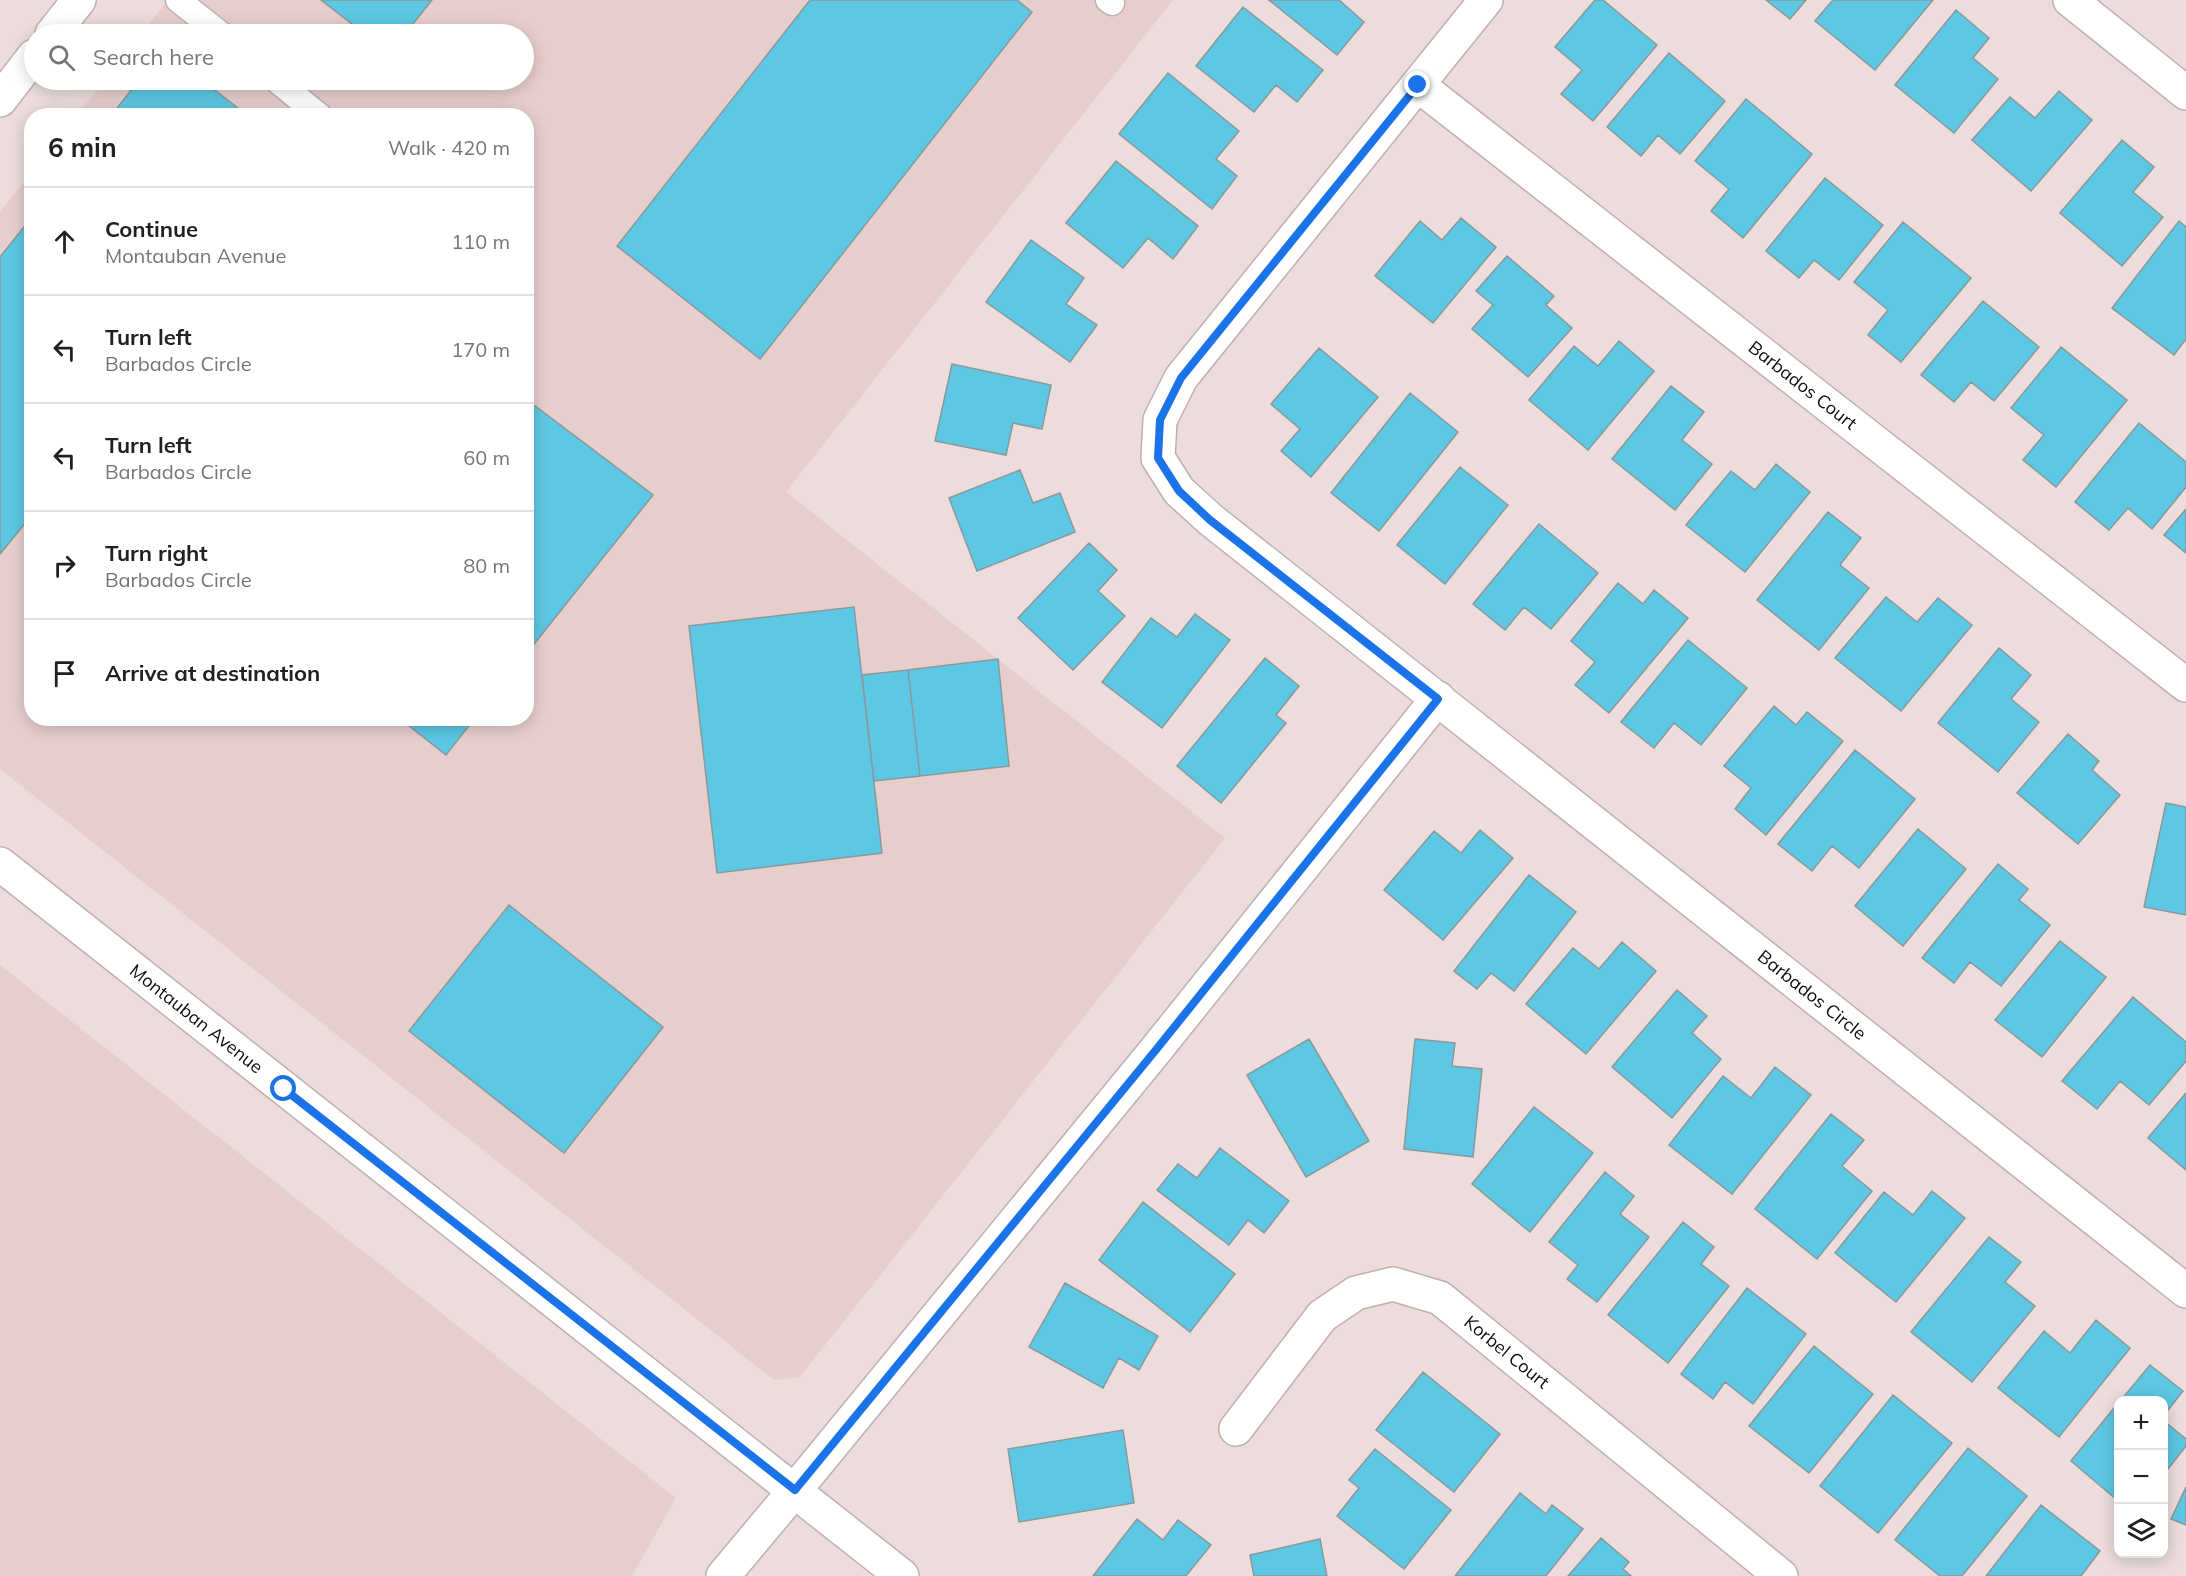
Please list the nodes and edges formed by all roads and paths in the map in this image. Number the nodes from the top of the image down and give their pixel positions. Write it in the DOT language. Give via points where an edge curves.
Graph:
graph roads {
  1 [pos="79,0"];
  2 [pos="178,0"];
  3 [pos="1486,0"];
  4 [pos="2070,0"];
  5 [pos="60,24"];
  6 [pos="208,24"];
  7 [pos="24,69"];
  8 [pos="1418,85"];
  9 [pos="288,90"];
  10 [pos="2186,93"];
  11 [pos="0,100"];
  12 [pos="310,108"];
  13 [pos="2186,685"];
  14 [pos="1438,699"];
  15 [pos="0,864"];
  16 [pos="2186,1291"];
  17 [pos="1236,1429"];
  18 [pos="795,1490"];
  19 [pos="723,1576"];
  20 [pos="902,1576"];
  21 [pos="1780,1576"];
  1 -- 5 [label="street"];
  2 -- 6 [label="lane"];
  3 -- 8 [label="street, Barbados Circle"];
  4 -- 10 [label="street"];
  7 -- 11 [label="street"];
  8 -- 13 [label="street, Barbados Court"];
  8 -- 14 [label="street, Barbados Circle" via="1181,378 1160,420 1158,458 1179,491 1210,520"];
  9 -- 12 [label="lane"];
  14 -- 16 [label="street, Barbados Circle"];
  14 -- 18 [label="street"];
  15 -- 18 [label="street, Montauban Avenue"];
  17 -- 21 [label="street, Korbel Court" via="1322,1316 1356,1293 1393,1284 1440,1298"];
  18 -- 19 [label="street"];
  18 -- 20 [label="street, Montauban Avenue"];
}
